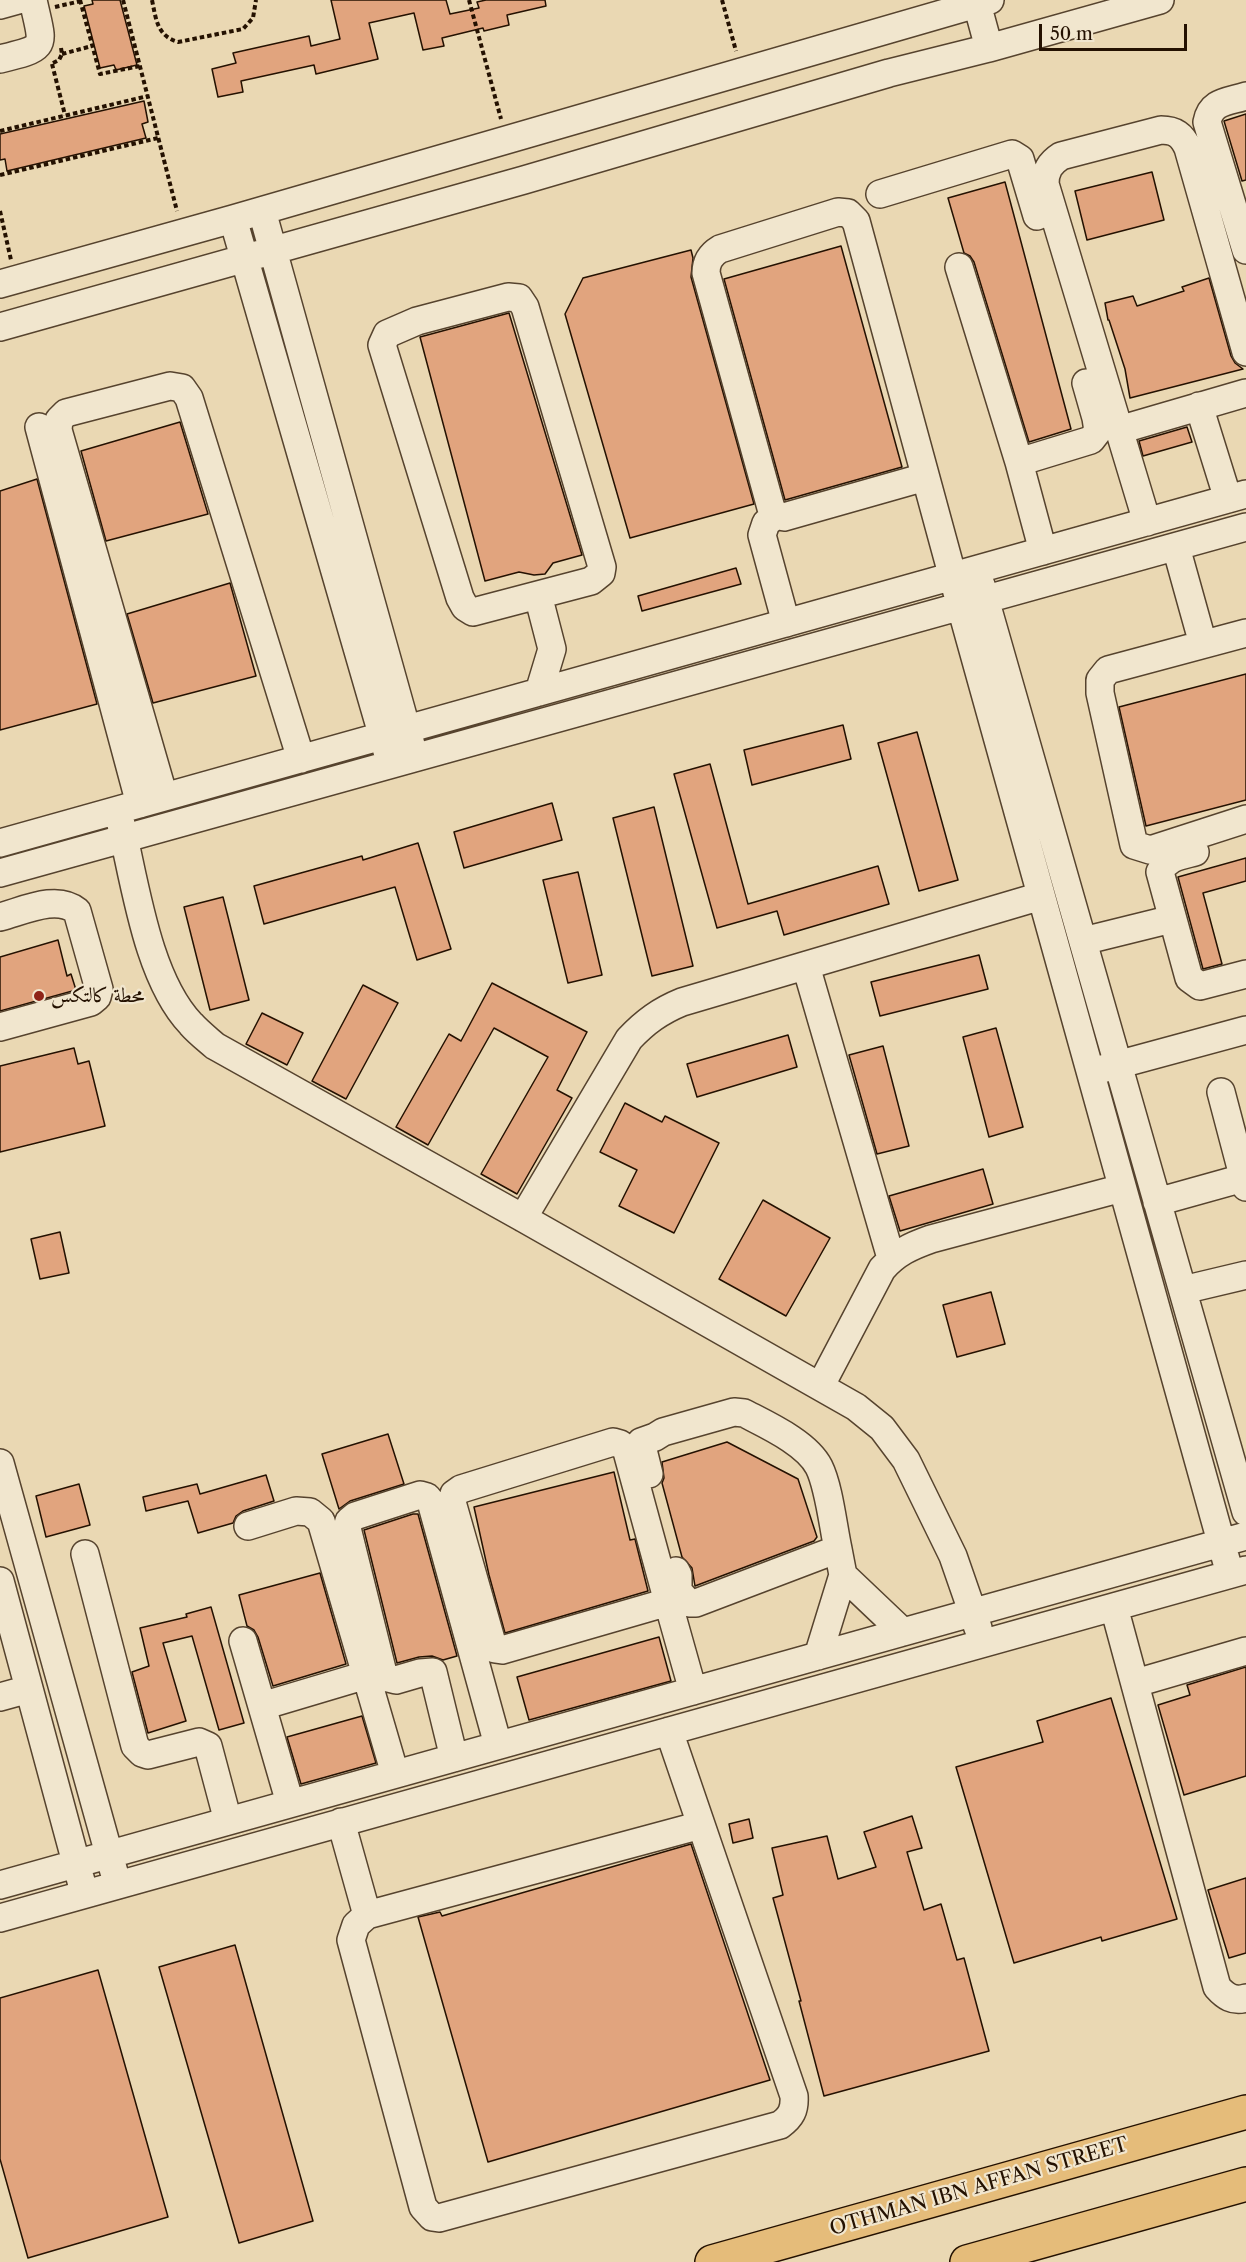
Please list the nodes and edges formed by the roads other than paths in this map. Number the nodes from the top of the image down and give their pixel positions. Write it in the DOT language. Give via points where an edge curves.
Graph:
graph roads {
  1 [pos="18,0"];
  2 [pos="1160,0"];
  3 [pos="981,1"];
  4 [pos="42,4"];
  5 [pos="0,5"];
  6 [pos="945,6"];
  7 [pos="878,32"];
  8 [pos="989,48"];
  9 [pos="957,56"];
  10 [pos="0,58"];
  11 [pos="889,73"];
  12 [pos="1246,96"];
  13 [pos="880,194"];
  14 [pos="262,211"];
  15 [pos="232,219"];
  16 [pos="1246,250"];
  17 [pos="273,251"];
  18 [pos="244,258"];
  19 [pos="959,267"];
  20 [pos="0,284"];
  21 [pos="0,327"];
  22 [pos="1246,352"];
  23 [pos="1246,393"];
  24 [pos="1199,406"];
  25 [pos="39,427"];
  26 [pos="1119,430"];
  27 [pos="1019,462"];
  28 [pos="925,477"];
  29 [pos="1237,497"];
  30 [pos="776,514"];
  31 [pos="1147,522"];
  32 [pos="1246,527"];
  33 [pos="1176,547"];
  34 [pos="1043,551"];
  35 [pos="965,572"];
  36 [pos="538,595"];
  37 [pos="973,604"];
  38 [pos="786,623"];
  39 [pos="1246,633"];
  40 [pos="1203,644"];
  41 [pos="552,649"];
  42 [pos="593,677"];
  43 [pos="539,692"];
  44 [pos="394,733"];
  45 [pos="301,759"];
  46 [pos="402,761"];
  47 [pos="141,804"];
  48 [pos="1246,819"];
  49 [pos="124,838"];
  50 [pos="1246,838"];
  51 [pos="0,843"];
  52 [pos="0,873"];
  53 [pos="1041,896"];
  54 [pos="0,917"];
  55 [pos="1172,919"];
  56 [pos="1083,941"];
  57 [pos="806,966"];
  58 [pos="1246,974"];
  59 [pos="0,1028"];
  60 [pos="1246,1030"];
  61 [pos="1118,1065"];
  62 [pos="1090,1072"];
  63 [pos="1221,1092"];
  64 [pos="1245,1182"];
  65 [pos="1122,1188"];
  66 [pos="1157,1202"];
  67 [pos="523,1218"];
  68 [pos="891,1258"];
  69 [pos="1246,1275"];
  70 [pos="1183,1290"];
  71 [pos="821,1385"];
  72 [pos="0,1463"];
  73 [pos="1246,1512"];
  74 [pos="248,1526"];
  75 [pos="1234,1540"];
  76 [pos="838,1549"];
  77 [pos="85,1554"];
  78 [pos="1238,1572"];
  79 [pos="843,1575"];
  80 [pos="1,1589"];
  81 [pos="668,1602"];
  82 [pos="1114,1607"];
  83 [pos="973,1612"];
  84 [pos="903,1632"];
  85 [pos="243,1641"];
  86 [pos="983,1643"];
  87 [pos="1246,1651"];
  88 [pos="818,1656"];
  89 [pos="366,1675"];
  90 [pos="1136,1683"];
  91 [pos="29,1689"];
  92 [pos="693,1691"];
  93 [pos="0,1696"];
  94 [pos="262,1706"];
  95 [pos="669,1731"];
  96 [pos="498,1745"];
  97 [pos="454,1758"];
  98 [pos="395,1774"];
  99 [pos="290,1803"];
  100 [pos="228,1821"];
  101 [pos="341,1822"];
  102 [pos="701,1825"];
  103 [pos="109,1854"];
  104 [pos="76,1863"];
  105 [pos="0,1885"];
  106 [pos="118,1885"];
  107 [pos="84,1894"];
  108 [pos="367,1915"];
  109 [pos="0,1918"];
  110 [pos="1246,1998"];
  111 [pos="1246,2112"];
  112 [pos="1246,2184"];
  113 [pos="712,2262"];
  114 [pos="967,2262"];
  1 -- 5 [label="street"];
  2 -- 8 [label="street"];
  3 -- 6 [label="street"];
  3 -- 8 [label="street"];
  4 -- 10 [label="street" via="40,44 27,53"];
  6 -- 7 [label="street"];
  6 -- 9 [label="street"];
  7 -- 11 [label="street"];
  7 -- 14 [label="street"];
  8 -- 9 [label="street"];
  9 -- 11 [label="street"];
  11 -- 17 [label="street"];
  12 -- 16 [label="street" via="1217,105 1209,111 1207,122"];
  13 -- 27 [label="street" via="1008,154 1020,159 1098,431 1091,440"];
  14 -- 15 [label="street"];
  14 -- 17 [label="street"];
  15 -- 18 [label="street"];
  15 -- 20 [label="street"];
  17 -- 18 [label="street"];
  17 -- 44 [label="street"];
  18 -- 21 [label="street"];
  18 -- 44 [label="street"];
  19 -- 27 [label="street"];
  22 -- 26 [label="street" via="1188,148 1180,136 1161,130 1061,156 1048,167 1045,184"];
  23 -- 24 [label="street"];
  24 -- 26 [label="street"];
  24 -- 29 [label="street"];
  25 -- 47 [label="street"];
  26 -- 31 [label="street"];
  27 -- 34 [label="street"];
  28 -- 30 [label="street" via="784,517"];
  28 -- 30 [label="street" via="856,221 848,213 838,212 720,249 706,266 771,508"];
  28 -- 35 [label="street"];
  29 -- 31 [label="street"];
  30 -- 38 [label="street" via="766,523 762,535"];
  31 -- 34 [label="street"];
  32 -- 33 [label="street"];
  33 -- 37 [label="street"];
  33 -- 40 [label="street"];
  34 -- 35 [label="street"];
  35 -- 37 [label="street"];
  35 -- 38 [label="street"];
  36 -- 36 [label="street" via="473,612 462,603 382,345 387,334 417,321 508,297 523,302 602,567 591,581"];
  36 -- 41 [label="street"];
  37 -- 46 [label="street"];
  37 -- 53 [label="street"];
  37 -- 56 [label="street"];
  38 -- 42 [label="street"];
  39 -- 40 [label="street"];
  40 -- 48 [label="street" via="1108,669 1100,680 1134,845 1150,850"];
  41 -- 42 [label="street"];
  41 -- 43 [label="street"];
  42 -- 43 [label="street"];
  43 -- 44 [label="street"];
  44 -- 45 [label="street"];
  44 -- 46 [label="street"];
  45 -- 47 [label="street"];
  45 -- 47 [label="street" via="189,398 182,388 170,386 66,413 59,420 58,430"];
  46 -- 49 [label="street"];
  47 -- 49 [label="street"];
  47 -- 51 [label="street"];
  49 -- 52 [label="street"];
  49 -- 67 [label="street" via="150,948 170,995 190,1023 215,1046"];
  50 -- 55 [label="street" via="1164,862 1160,872"];
  53 -- 57 [label="street"];
  53 -- 62 [label="street"];
  54 -- 59 [label="street" via="56,903 71,906 77,911 99,989 91,1002"];
  55 -- 56 [label="street"];
  55 -- 58 [label="street" via="1192,982 1200,986"];
  56 -- 61 [label="street"];
  57 -- 67 [label="street" via="682,1002 644,1023 629,1039"];
  57 -- 68 [label="street"];
  60 -- 61 [label="street"];
  61 -- 62 [label="street"];
  61 -- 66 [label="street"];
  62 -- 65 [label="street"];
  63 -- 64 [label="street"];
  64 -- 66 [label="street"];
  65 -- 68 [label="street" via="931,1239"];
  65 -- 75 [label="street"];
  66 -- 70 [label="street"];
  67 -- 71 [label="street"];
  68 -- 71 [label="street"];
  69 -- 70 [label="street"];
  70 -- 73 [label="street"];
  71 -- 83 [label="street" via="882,1428 906,1460 953,1556"];
  72 -- 103 [label="street"];
  74 -- 89 [label="street" via="296,1511 310,1512 321,1521"];
  75 -- 78 [label="street"];
  75 -- 83 [label="street"];
  76 -- 76 [label="street" via="689,1603 678,1591 678,1575 672,1566 640,1442 734,1412 752,1417 799,1444 819,1466"];
  76 -- 79 [label="street"];
  77 -- 100 [label="street" via="135,1746 148,1755 199,1742 208,1746"];
  78 -- 82 [label="street"];
  79 -- 84 [label="street"];
  79 -- 88 [label="street"];
  80 -- 91 [label="street"];
  81 -- 81 [label="street" via="626,1448 620,1444 454,1494 452,1502 495,1649"];
  81 -- 92 [label="street"];
  82 -- 86 [label="street"];
  82 -- 90 [label="street"];
  83 -- 84 [label="street"];
  83 -- 86 [label="street"];
  84 -- 88 [label="street"];
  85 -- 94 [label="street"];
  86 -- 95 [label="street"];
  87 -- 90 [label="street"];
  88 -- 92 [label="street"];
  89 -- 94 [label="street"];
  89 -- 98 [label="street"];
  90 -- 110 [label="street" via="1217,1987 1231,1998"];
  91 -- 93 [label="street"];
  91 -- 104 [label="street"];
  92 -- 96 [label="street"];
  94 -- 99 [label="street"];
  95 -- 101 [label="street"];
  95 -- 102 [label="street"];
  96 -- 97 [label="street"];
  96 -- 97 [label="street" via="431,1502 420,1495 356,1516 347,1528 384,1677 396,1680 433,1672"];
  97 -- 98 [label="street"];
  98 -- 99 [label="street"];
  99 -- 100 [label="street"];
  100 -- 103 [label="street"];
  101 -- 106 [label="street"];
  101 -- 108 [label="street"];
  102 -- 108 [label="street"];
  102 -- 108 [label="street" via="794,2096 791,2114 780,2125 439,2218 432,2217 423,2207 351,1940 356,1924"];
  103 -- 104 [label="street"];
  103 -- 106 [label="street"];
  104 -- 105 [label="street"];
  104 -- 107 [label="street"];
  106 -- 107 [label="street"];
  107 -- 109 [label="street"];
  111 -- 113 [label="main road, OTHMAN IBN AFFAN STREET"];
  112 -- 114 [label="main road"];
}
